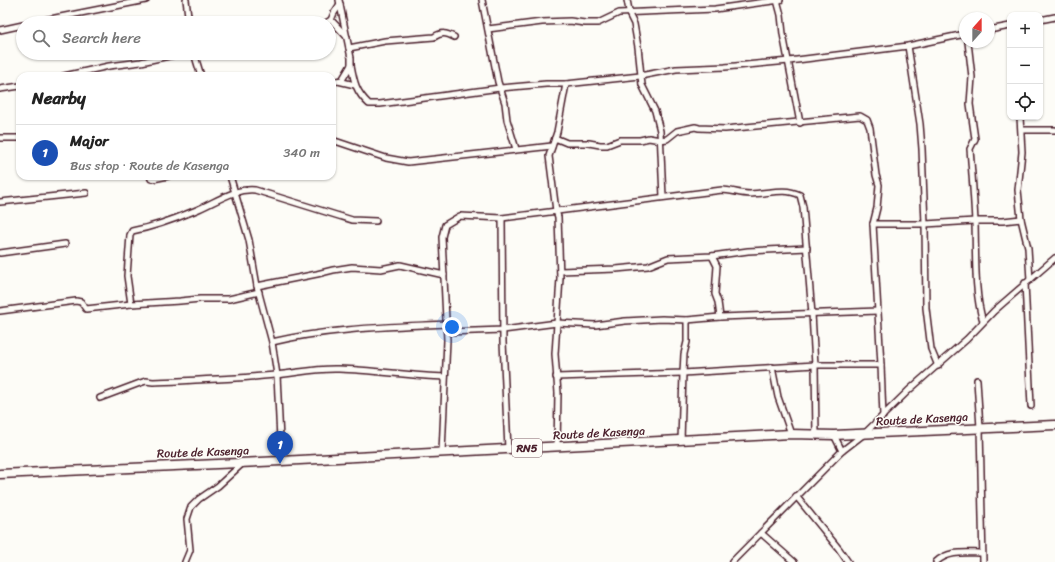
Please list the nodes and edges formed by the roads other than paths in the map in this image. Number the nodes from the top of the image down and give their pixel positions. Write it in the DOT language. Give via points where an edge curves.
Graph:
graph roads {
  1 [pos="146,0"];
  2 [pos="186,0"];
  3 [pos="482,0"];
  4 [pos="627,0"];
  5 [pos="777,0"];
  6 [pos="780,0"];
  7 [pos="339,2"];
  8 [pos="630,13"];
  9 [pos="65,16"];
  10 [pos="188,16"];
  11 [pos="332,16"];
  12 [pos="1055,17"];
  13 [pos="1043,19"];
  14 [pos="16,27"];
  15 [pos="1007,27"];
  16 [pos="336,29"];
  17 [pos="488,29"];
  18 [pos="995,29"];
  19 [pos="0,30"];
  20 [pos="959,35"];
  21 [pos="454,37"];
  22 [pos="347,38"];
  23 [pos="908,46"];
  24 [pos="349,48"];
  25 [pos="969,48"];
  26 [pos="150,60"];
  27 [pos="196,60"];
  28 [pos="789,61"];
  29 [pos="351,65"];
  30 [pos="82,72"];
  31 [pos="200,72"];
  32 [pos="640,76"];
  33 [pos="336,82"];
  34 [pos="336,82"];
  35 [pos="566,84"];
  36 [pos="355,85"];
  37 [pos="0,86"];
  38 [pos="16,87"];
  39 [pos="500,88"];
  40 [pos="0,89"];
  41 [pos="1020,120"];
  42 [pos="800,123"];
  43 [pos="1022,130"];
  44 [pos="1055,130"];
  45 [pos="0,138"];
  46 [pos="16,138"];
  47 [pos="555,138"];
  48 [pos="660,140"];
  49 [pos="336,141"];
  50 [pos="552,146"];
  51 [pos="516,149"];
  52 [pos="231,180"];
  53 [pos="234,192"];
  54 [pos="86,193"];
  55 [pos="663,197"];
  56 [pos="0,202"];
  57 [pos="556,211"];
  58 [pos="502,218"];
  59 [pos="1021,219"];
  60 [pos="975,220"];
  61 [pos="376,221"];
  62 [pos="873,224"];
  63 [pos="925,224"];
  64 [pos="65,244"];
  65 [pos="807,248"];
  66 [pos="0,253"];
  67 [pos="712,256"];
  68 [pos="1055,258"];
  69 [pos="560,271"];
  70 [pos="444,275"];
  71 [pos="1030,280"];
  72 [pos="1025,283"];
  73 [pos="257,286"];
  74 [pos="259,292"];
  75 [pos="131,304"];
  76 [pos="0,310"];
  77 [pos="878,311"];
  78 [pos="812,314"];
  79 [pos="720,317"];
  80 [pos="687,320"];
  81 [pos="984,321"];
  82 [pos="557,323"];
  83 [pos="447,324"];
  84 [pos="503,330"];
  85 [pos="447,332"];
  86 [pos="272,342"];
  87 [pos="815,365"];
  88 [pos="882,365"];
  89 [pos="938,366"];
  90 [pos="772,367"];
  91 [pos="683,373"];
  92 [pos="276,375"];
  93 [pos="556,377"];
  94 [pos="445,378"];
  95 [pos="976,380"];
  96 [pos="100,398"];
  97 [pos="1031,406"];
  98 [pos="883,416"];
  99 [pos="1055,425"];
  100 [pos="980,428"];
  101 [pos="791,434"];
  102 [pos="864,434"];
  103 [pos="816,435"];
  104 [pos="834,436"];
  105 [pos="681,441"];
  106 [pos="557,447"];
  107 [pos="508,449"];
  108 [pos="842,451"];
  109 [pos="442,452"];
  110 [pos="281,461"];
  111 [pos="244,462"];
  112 [pos="0,474"];
  113 [pos="796,496"];
  114 [pos="761,533"];
  115 [pos="982,553"];
  116 [pos="185,562"];
  117 [pos="732,562"];
  118 [pos="794,562"];
  119 [pos="848,562"];
  120 [pos="936,562"];
  121 [pos="983,562"];
  1 -- 9 [label="street"];
  2 -- 10 [label="street"];
  3 -- 17 [label="street"];
  4 -- 8 [label="street"];
  5 -- 6 [label="street"];
  5 -- 8 [label="street" via="715,9"];
  5 -- 28 [label="street" via="782,15"];
  7 -- 11 [label="street"];
  7 -- 22 [label="street"];
  8 -- 17 [label="street" via="619,13 598,23 542,22"];
  8 -- 32 [label="street" via="638,47"];
  12 -- 13 [label="street"];
  14 -- 19 [label="street"];
  15 -- 18 [label="street"];
  16 -- 22 [label="street"];
  17 -- 39 [label="street"];
  20 -- 23 [label="street"];
  21 -- 24 [label="street" via="440,33 434,37 385,41"];
  22 -- 24 [label="street"];
  23 -- 28 [label="street"];
  23 -- 63 [label="street" via="920,124"];
  24 -- 29 [label="street"];
  25 -- 60 [label="street" via="972,77 970,104 975,139 970,149"];
  26 -- 30 [label="street"];
  27 -- 31 [label="street"];
  28 -- 32 [label="street" via="676,69"];
  28 -- 42 [label="street"];
  29 -- 33 [label="street" via="342,80"];
  29 -- 36 [label="street"];
  32 -- 35 [label="street"];
  32 -- 48 [label="street" via="657,116"];
  34 -- 36 [label="street"];
  35 -- 39 [label="street"];
  35 -- 47 [label="street"];
  36 -- 39 [label="street" via="360,96 369,104"];
  37 -- 40 [label="street"];
  38 -- 40 [label="street"];
  39 -- 51 [label="street"];
  41 -- 43 [label="street"];
  42 -- 48 [label="street" via="725,129 695,127 677,131 667,139"];
  42 -- 62 [label="street" via="860,116 867,120 879,185"];
  43 -- 44 [label="street"];
  43 -- 59 [label="street" via="1018,190"];
  45 -- 46 [label="street"];
  47 -- 48 [label="street" via="567,143 600,145 620,140"];
  47 -- 50 [label="street"];
  48 -- 55 [label="street"];
  49 -- 51 [label="street" via="386,158 408,162"];
  50 -- 51 [label="street"];
  50 -- 57 [label="street" via="549,160"];
  52 -- 53 [label="street"];
  53 -- 61 [label="street" via="255,190 352,220"];
  53 -- 73 [label="street" via="249,240"];
  53 -- 75 [label="street" via="195,211 132,231 127,276"];
  54 -- 56 [label="street"];
  55 -- 57 [label="street"];
  55 -- 65 [label="street" via="722,190 751,194 793,192 800,195"];
  57 -- 58 [label="street"];
  57 -- 69 [label="street"];
  58 -- 70 [label="street" via="460,216 445,225 442,238"];
  58 -- 84 [label="street"];
  59 -- 60 [label="street" via="1003,222"];
  59 -- 71 [label="street" via="1028,248"];
  60 -- 63 [label="street"];
  60 -- 81 [label="street" via="978,286"];
  62 -- 63 [label="street"];
  62 -- 77 [label="street"];
  63 -- 89 [label="street" via="926,308 930,349"];
  64 -- 66 [label="street"];
  65 -- 67 [label="street"];
  65 -- 78 [label="street"];
  67 -- 69 [label="street" via="668,258 648,266"];
  67 -- 79 [label="street" via="717,266 715,294"];
  68 -- 71 [label="street"];
  69 -- 82 [label="street"];
  70 -- 73 [label="street" via="400,265 381,270 352,267"];
  70 -- 83 [label="street"];
  71 -- 72 [label="street"];
  72 -- 81 [label="street"];
  72 -- 97 [label="street"];
  73 -- 74 [label="street"];
  74 -- 75 [label="street" via="229,299"];
  74 -- 86 [label="street"];
  75 -- 76 [label="street" via="86,309 81,302 76,301"];
  77 -- 78 [label="street"];
  77 -- 88 [label="street"];
  78 -- 79 [label="street"];
  78 -- 87 [label="street"];
  79 -- 80 [label="street"];
  80 -- 82 [label="street" via="625,321 595,325"];
  80 -- 91 [label="street"];
  81 -- 89 [label="street"];
  82 -- 84 [label="street"];
  82 -- 93 [label="street"];
  83 -- 85 [label="street"];
  83 -- 86 [label="street" via="325,332"];
  84 -- 85 [label="street"];
  84 -- 107 [label="street"];
  85 -- 94 [label="street"];
  86 -- 92 [label="street"];
  87 -- 88 [label="street"];
  87 -- 90 [label="street"];
  87 -- 103 [label="street"];
  88 -- 98 [label="street"];
  89 -- 98 [label="street"];
  90 -- 91 [label="street"];
  90 -- 101 [label="street" via="778,397"];
  91 -- 93 [label="street"];
  91 -- 105 [label="street"];
  92 -- 94 [label="street" via="307,370 339,369"];
  92 -- 96 [label="street" via="144,381"];
  92 -- 110 [label="street"];
  93 -- 106 [label="street"];
  94 -- 109 [label="street"];
  95 -- 100 [label="street"];
  98 -- 102 [label="street"];
  99 -- 100 [label="highway, Route de Kasenga / RN5"];
  100 -- 102 [label="highway, Route de Kasenga / RN5"];
  100 -- 115 [label="street"];
  101 -- 103 [label="highway, Route de Kasenga / RN5"];
  101 -- 105 [label="highway, Route de Kasenga / RN5"];
  102 -- 104 [label="highway, Route de Kasenga / RN5"];
  102 -- 108 [label="street"];
  103 -- 104 [label="highway, Route de Kasenga / RN5"];
  104 -- 108 [label="street"];
  105 -- 106 [label="highway, Route de Kasenga / RN5"];
  106 -- 107 [label="highway, Route de Kasenga / RN5"];
  107 -- 109 [label="highway, Route de Kasenga / RN5"];
  108 -- 113 [label="street"];
  109 -- 110 [label="highway, Route de Kasenga / RN5"];
  110 -- 111 [label="highway, Route de Kasenga / RN5"];
  111 -- 112 [label="highway, Route de Kasenga / RN5"];
  111 -- 116 [label="street" via="190,508 187,519 190,550"];
  113 -- 114 [label="street"];
  113 -- 119 [label="street"];
  114 -- 117 [label="street"];
  114 -- 118 [label="street"];
  115 -- 120 [label="street" via="950,554"];
  115 -- 121 [label="street"];
}
